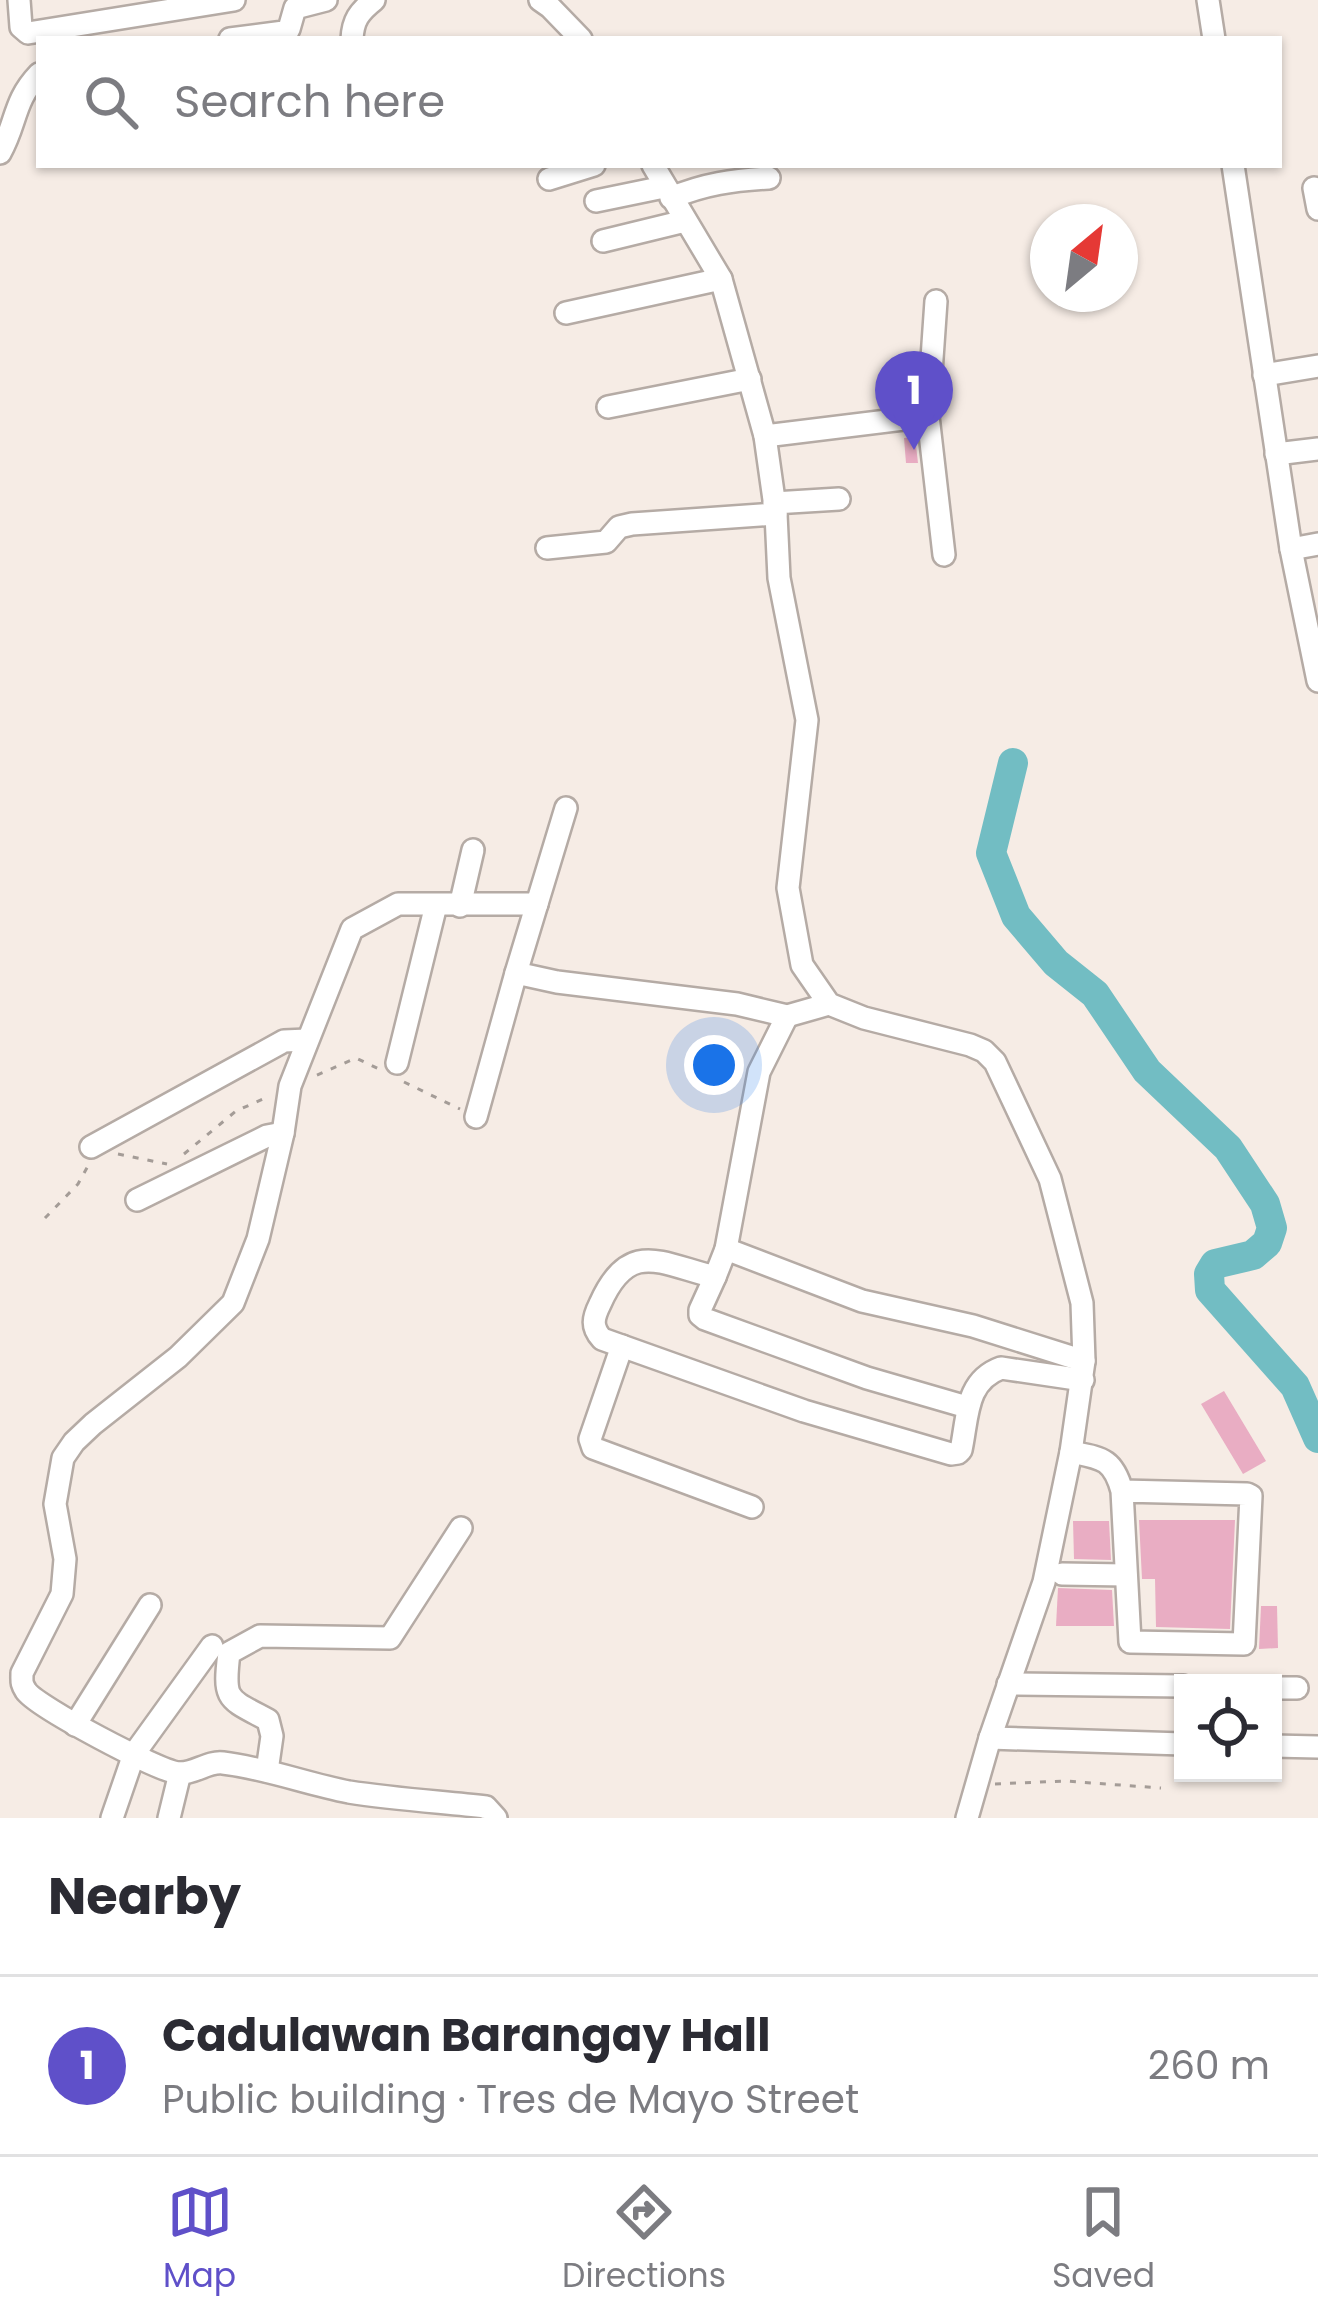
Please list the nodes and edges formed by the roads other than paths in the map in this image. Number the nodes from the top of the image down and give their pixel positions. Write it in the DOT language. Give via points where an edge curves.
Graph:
graph roads {
  1 [pos="20,0"];
  2 [pos="228,0"];
  3 [pos="326,0"];
  4 [pos="374,0"];
  5 [pos="540,0"];
  6 [pos="1208,0"];
  7 [pos="160,6"];
  8 [pos="95,10"];
  9 [pos="253,36"];
  10 [pos="352,36"];
  11 [pos="578,36"];
  12 [pos="1214,36"];
  13 [pos="36,78"];
  14 [pos="0,153"];
  15 [pos="584,168"];
  16 [pos="655,168"];
  17 [pos="1233,168"];
  18 [pos="769,178"];
  19 [pos="549,179"];
  20 [pos="667,192"];
  21 [pos="596,201"];
  22 [pos="685,221"];
  23 [pos="603,241"];
  24 [pos="721,279"];
  25 [pos="936,301"];
  26 [pos="566,313"];
  27 [pos="1318,366"];
  28 [pos="1264,375"];
  29 [pos="750,380"];
  30 [pos="608,407"];
  31 [pos="928,416"];
  32 [pos="765,436"];
  33 [pos="1318,449"];
  34 [pos="1276,454"];
  35 [pos="839,499"];
  36 [pos="775,508"];
  37 [pos="1318,544"];
  38 [pos="548,548"];
  39 [pos="1291,549"];
  40 [pos="944,555"];
  41 [pos="1313,634"];
  42 [pos="1318,681"];
  43 [pos="566,808"];
  44 [pos="473,850"];
  45 [pos="538,904"];
  46 [pos="436,905"];
  47 [pos="460,906"];
  48 [pos="516,973"];
  49 [pos="829,1004"];
  50 [pos="787,1016"];
  51 [pos="307,1040"];
  52 [pos="397,1063"];
  53 [pos="476,1118"];
  54 [pos="284,1133"];
  55 [pos="91,1148"];
  56 [pos="136,1200"];
  57 [pos="726,1250"];
  58 [pos="716,1277"];
  59 [pos="622,1346"];
  60 [pos="1083,1371"];
  61 [pos="967,1407"];
  62 [pos="1071,1452"];
  63 [pos="1122,1491"];
  64 [pos="752,1507"];
  65 [pos="460,1528"];
  66 [pos="1062,1574"];
  67 [pos="1126,1575"];
  68 [pos="150,1605"];
  69 [pos="212,1646"];
  70 [pos="1008,1684"];
  71 [pos="1174,1687"];
  72 [pos="1282,1688"];
  73 [pos="1297,1688"];
  74 [pos="75,1725"];
  75 [pos="990,1738"];
  76 [pos="1174,1744"];
  77 [pos="1282,1746"];
  78 [pos="1318,1748"];
  79 [pos="134,1754"];
  80 [pos="267,1771"];
  81 [pos="180,1773"];
  82 [pos="112,1818"];
  83 [pos="169,1818"];
  84 [pos="496,1818"];
  85 [pos="968,1818"];
  1 -- 8 [label="street" via="28,34"];
  2 -- 7 [label="street"];
  3 -- 9 [label="street" via="295,8 284,32"];
  4 -- 10 [label="street" via="353,23"];
  5 -- 11 [label="street"];
  6 -- 12 [label="street"];
  7 -- 8 [label="street"];
  13 -- 14 [label="street"];
  15 -- 19 [label="street"];
  16 -- 20 [label="street"];
  17 -- 28 [label="street"];
  18 -- 20 [label="street"];
  20 -- 21 [label="street"];
  20 -- 22 [label="street"];
  22 -- 23 [label="street"];
  22 -- 24 [label="street"];
  24 -- 26 [label="street"];
  24 -- 29 [label="street"];
  25 -- 31 [label="street"];
  27 -- 28 [label="street"];
  28 -- 34 [label="street"];
  29 -- 30 [label="street"];
  29 -- 32 [label="street"];
  31 -- 32 [label="street"];
  31 -- 40 [label="street"];
  32 -- 36 [label="street"];
  33 -- 34 [label="street"];
  34 -- 39 [label="street"];
  35 -- 36 [label="street"];
  36 -- 38 [label="street" via="632,524 606,542"];
  36 -- 49 [label="street" via="778,578 807,720 788,888 802,965"];
  37 -- 39 [label="street"];
  39 -- 41 [label="street"];
  41 -- 42 [label="street"];
  43 -- 45 [label="street"];
  44 -- 47 [label="street"];
  45 -- 47 [label="street"];
  45 -- 48 [label="street"];
  46 -- 47 [label="street"];
  46 -- 51 [label="street" via="398,904 352,929"];
  46 -- 52 [label="street"];
  48 -- 50 [label="street"];
  48 -- 53 [label="street"];
  49 -- 50 [label="street"];
  49 -- 60 [label="street" via="970,1045 995,1062 1050,1179 1082,1303"];
  50 -- 57 [label="street" via="759,1072"];
  51 -- 54 [label="street"];
  51 -- 55 [label="street" via="284,1041"];
  54 -- 56 [label="street"];
  54 -- 74 [label="street" via="233,1303 63,1458 56,1504 62,1594 21,1680 27,1693"];
  57 -- 58 [label="street"];
  57 -- 60 [label="street" via="862,1301 973,1325"];
  58 -- 59 [label="street" via="651,1258 626,1266 593,1319 602,1340"];
  58 -- 61 [label="street" via="700,1310 705,1319"];
  59 -- 61 [label="street" via="951,1454 961,1450"];
  59 -- 64 [label="street" via="593,1448"];
  60 -- 61 [label="street" via="1001,1368 978,1383"];
  60 -- 62 [label="street"];
  62 -- 63 [label="street" via="1103,1459"];
  62 -- 70 [label="street" via="1044,1582"];
  63 -- 67 [label="street"];
  63 -- 67 [label="street" via="1251,1496 1245,1643 1132,1643"];
  65 -- 80 [label="street" via="390,1638 260,1636 230,1653 225,1686 234,1702 268,1720"];
  66 -- 67 [label="street"];
  68 -- 74 [label="street"];
  69 -- 79 [label="street"];
  70 -- 71 [label="street"];
  70 -- 75 [label="street"];
  72 -- 73 [label="street"];
  74 -- 79 [label="street"];
  75 -- 76 [label="street"];
  75 -- 85 [label="street"];
  77 -- 78 [label="street"];
  79 -- 81 [label="street"];
  79 -- 82 [label="street"];
  80 -- 81 [label="street" via="217,1762"];
  80 -- 84 [label="street" via="348,1792 487,1808"];
  81 -- 83 [label="street"];
}
